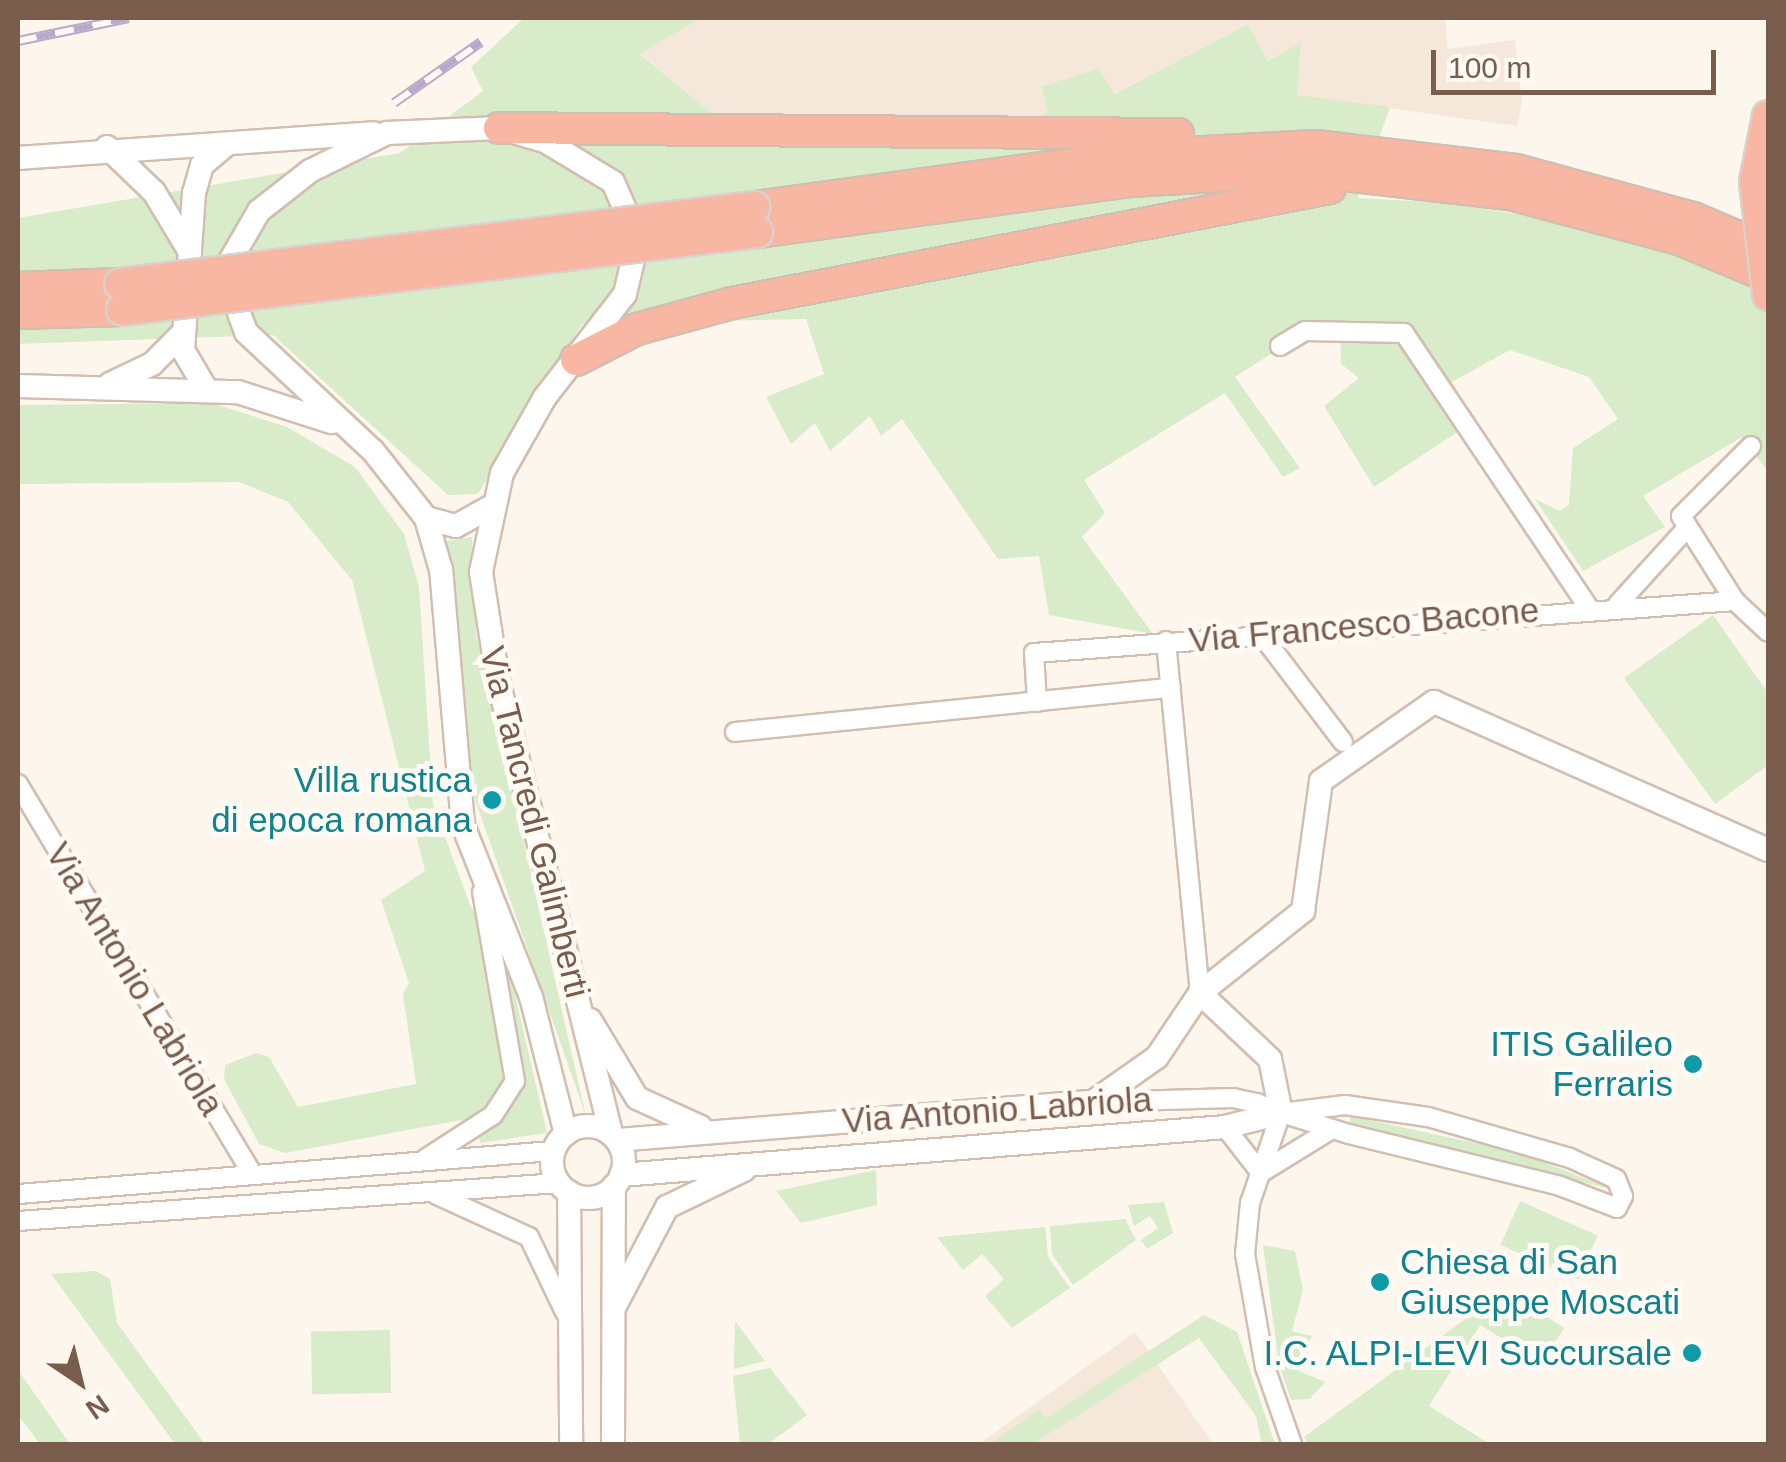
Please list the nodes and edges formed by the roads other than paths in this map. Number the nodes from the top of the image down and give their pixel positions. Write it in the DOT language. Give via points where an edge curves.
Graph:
graph roads {
  1 [pos="1768,116"];
  2 [pos="499,128"];
  3 [pos="387,133"];
  4 [pos="229,143"];
  5 [pos="107,146"];
  6 [pos="1423,154"];
  7 [pos="18,158"];
  8 [pos="1510,194"];
  9 [pos="756,220"];
  10 [pos="1768,250"];
  11 [pos="194,260"];
  12 [pos="1768,276"];
  13 [pos="18,288"];
  14 [pos="1768,295"];
  15 [pos="121,297"];
  16 [pos="18,313"];
  17 [pos="184,333"];
  18 [pos="1280,346"];
  19 [pos="576,360"];
  20 [pos="109,384"];
  21 [pos="18,386"];
  22 [pos="206,389"];
  23 [pos="344,428"];
  24 [pos="1751,446"];
  25 [pos="488,508"];
  26 [pos="426,518"];
  27 [pos="1687,528"];
  28 [pos="1735,601"];
  29 [pos="1618,604"];
  30 [pos="1588,607"];
  31 [pos="1768,632"];
  32 [pos="1260,633"];
  33 [pos="1166,641"];
  34 [pos="1170,688"];
  35 [pos="1037,702"];
  36 [pos="735,732"];
  37 [pos="1342,742"];
  38 [pos="18,784"];
  39 [pos="1768,850"];
  40 [pos="478,869"];
  41 [pos="1200,993"];
  42 [pos="579,999"];
  43 [pos="1092,1102"];
  44 [pos="1281,1113"];
  45 [pos="1224,1128"];
  46 [pos="1332,1128"];
  47 [pos="712,1130"];
  48 [pos="614,1137"];
  49 [pos="559,1142"];
  50 [pos="768,1160"];
  51 [pos="420,1162"];
  52 [pos="1261,1173"];
  53 [pos="252,1174"];
  54 [pos="618,1180"];
  55 [pos="564,1188"];
  56 [pos="420,1190"];
  57 [pos="18,1194"];
  58 [pos="18,1221"];
  59 [pos="613,1309"];
  60 [pos="571,1329"];
  61 [pos="571,1444"];
  62 [pos="613,1444"];
  63 [pos="1292,1444"];
  1 -- 14 [label="highway, bridge" via="1755,182"];
  2 -- 3 [label="main road, Via Tancredi Galimberti"];
  2 -- 6 [label="highway" via="1302,129"];
  2 -- 19 [label="main road, Via Tancredi Galimberti" via="583,159 629,209 638,240 625,294"];
  3 -- 4 [label="main road"];
  3 -- 23 [label="main road, Via Tancredi Galimberti" via="287,187 241,232 230,261 246,332"];
  4 -- 5 [label="main road"];
  4 -- 11 [label="main road" via="196,179"];
  5 -- 7 [label="main road"];
  5 -- 11 [label="main road" via="154,192"];
  6 -- 9 [label="highway" via="1199,149"];
  6 -- 10 [label="highway" via="1607,192"];
  8 -- 9 [label="highway" via="1370,174 1200,173"];
  8 -- 12 [label="highway" via="1678,239"];
  8 -- 19 [label="highway" via="1338,188 1256,198 678,315"];
  9 -- 15 [label="highway, bridge"];
  11 -- 17 [label="main road"];
  13 -- 15 [label="highway"];
  15 -- 16 [label="highway"];
  17 -- 20 [label="main road" via="152,364"];
  17 -- 22 [label="main road" via="186,364"];
  18 -- 30 [label="street" via="1304,331 1404,333"];
  19 -- 25 [label="main road, Via Tancredi Galimberti" via="523,431"];
  20 -- 21 [label="main road, Via Tancredi Galimberti"];
  20 -- 22 [label="main road, Via Tancredi Galimberti"];
  22 -- 23 [label="main road, Via Tancredi Galimberti" via="266,397"];
  23 -- 26 [label="main road, Via Tancredi Galimberti"];
  24 -- 27 [label="street" via="1682,514"];
  25 -- 26 [label="main road" via="456,526"];
  25 -- 42 [label="main road, Via Tancredi Galimberti" via="485,620"];
  26 -- 40 [label="main road, Via Tancredi Galimberti" via="447,617 454,781"];
  27 -- 28 [label="street"];
  27 -- 29 [label="street"];
  28 -- 29 [label="street, Via Francesco Bacone"];
  28 -- 31 [label="street"];
  29 -- 30 [label="street, Via Francesco Bacone"];
  30 -- 32 [label="street, Via Francesco Bacone"];
  32 -- 33 [label="street, Via Francesco Bacone"];
  32 -- 37 [label="street"];
  33 -- 34 [label="street, Via Francesco Bacone"];
  33 -- 35 [label="street" via="1034,653"];
  34 -- 35 [label="street"];
  34 -- 41 [label="street, Via Francesco Bacone"];
  35 -- 36 [label="street"];
  38 -- 53 [label="street, Via Antonio Labriola"];
  39 -- 41 [label="main road" via="1434,702 1321,781 1308,905"];
  40 -- 49 [label="main road, Via Tancredi Galimberti" via="531,997"];
  40 -- 51 [label="street, Via Tancredi Galimberti" via="517,1064 505,1102"];
  41 -- 43 [label="main road" via="1157,1056"];
  41 -- 44 [label="main road" via="1270,1059"];
  42 -- 47 [label="main road, Via Antonio Labriola" via="636,1098"];
  42 -- 48 [label="main road, Via Tancredi Galimberti"];
  43 -- 44 [label="street, Via Antonio Labriola" via="1234,1098"];
  43 -- 47 [label="main road, Via Antonio Labriola"];
  44 -- 45 [label="main road, Via Antonio Labriola"];
  44 -- 46 [label="street, Via Antonio Labriola"];
  44 -- 46 [label="street, Via Antonio Labriola" via="1346,1104 1428,1117 1570,1158 1616,1179 1624,1196 1617,1208"];
  44 -- 52 [label="street"];
  45 -- 50 [label="main road, Via Antonio Labriola"];
  45 -- 52 [label="street"];
  46 -- 52 [label="street"];
  47 -- 48 [label="main road, Via Antonio Labriola"];
  48 -- 49 [label="main road" via="586,1126"];
  48 -- 54 [label="main road"];
  49 -- 51 [label="street"];
  49 -- 55 [label="main road"];
  50 -- 54 [label="main road, Via Antonio Labriola"];
  50 -- 59 [label="main road, Via Antonio Labriola" via="667,1207"];
  51 -- 53 [label="street"];
  52 -- 63 [label="street" via="1245,1232 1248,1280"];
  53 -- 57 [label="street"];
  54 -- 55 [label="main road" via="594,1197"];
  54 -- 59 [label="main road"];
  55 -- 56 [label="street"];
  55 -- 60 [label="main road"];
  56 -- 58 [label="street"];
  56 -- 60 [label="street" via="473,1205 529,1237"];
  59 -- 62 [label="main road"];
  60 -- 61 [label="main road"];
}
